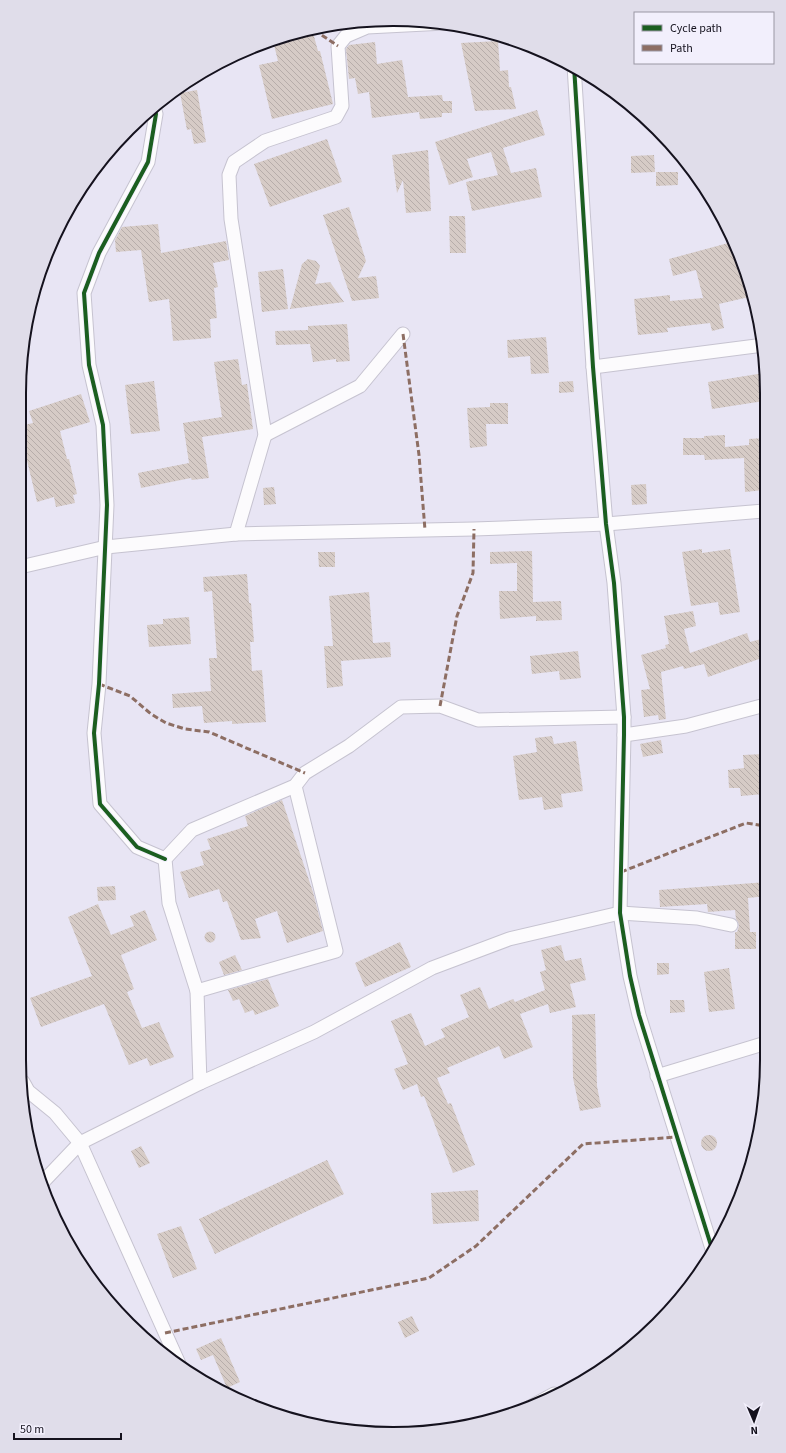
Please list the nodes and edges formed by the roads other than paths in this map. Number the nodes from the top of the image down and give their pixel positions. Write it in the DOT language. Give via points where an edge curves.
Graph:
graph roads {
  1 [pos="367,27"];
  2 [pos="575,74"];
  3 [pos="156,113"];
  4 [pos="403,334"];
  5 [pos="757,346"];
  6 [pos="593,367"];
  7 [pos="266,435"];
  8 [pos="760,511"];
  9 [pos="606,524"];
  10 [pos="236,534"];
  11 [pos="106,547"];
  12 [pos="26,566"];
  13 [pos="760,706"];
  14 [pos="624,717"];
  15 [pos="624,735"];
  16 [pos="295,786"];
  17 [pos="165,859"];
  18 [pos="620,913"];
  19 [pos="731,925"];
  20 [pos="197,991"];
  21 [pos="760,1045"];
  22 [pos="657,1076"];
  23 [pos="200,1082"];
  24 [pos="28,1090"];
  25 [pos="80,1143"];
  26 [pos="46,1179"];
  27 [pos="712,1242"];
  28 [pos="175,1355"];
  1 -- 7 [label="street" via="346,36 338,46 342,106 336,117 265,141 234,162 229,175 231,219"];
  2 -- 6 [label="street"];
  3 -- 11 [label="street" via="148,162 99,253 84,293 89,365 103,425 107,505"];
  4 -- 7 [label="street" via="360,386"];
  5 -- 6 [label="street"];
  6 -- 9 [label="street"];
  7 -- 10 [label="street"];
  8 -- 9 [label="street"];
  9 -- 10 [label="street"];
  9 -- 14 [label="street" via="614,583"];
  10 -- 11 [label="street"];
  11 -- 12 [label="street"];
  11 -- 17 [label="street" via="94,733 100,804 137,847"];
  13 -- 15 [label="street" via="686,726"];
  14 -- 15 [label="street"];
  14 -- 16 [label="street" via="478,720 440,706 400,707 349,746 305,773"];
  15 -- 18 [label="street"];
  16 -- 17 [label="street" via="192,830"];
  16 -- 20 [label="street" via="336,951"];
  17 -- 20 [label="street" via="169,903"];
  18 -- 19 [label="street" via="697,918"];
  18 -- 22 [label="street" via="639,1015"];
  18 -- 23 [label="street" via="509,939 432,968 314,1032"];
  20 -- 23 [label="street"];
  21 -- 22 [label="street"];
  22 -- 27 [label="street"];
  23 -- 25 [label="street"];
  24 -- 25 [label="street" via="54,1114"];
  25 -- 26 [label="street"];
  25 -- 28 [label="street"];
}
